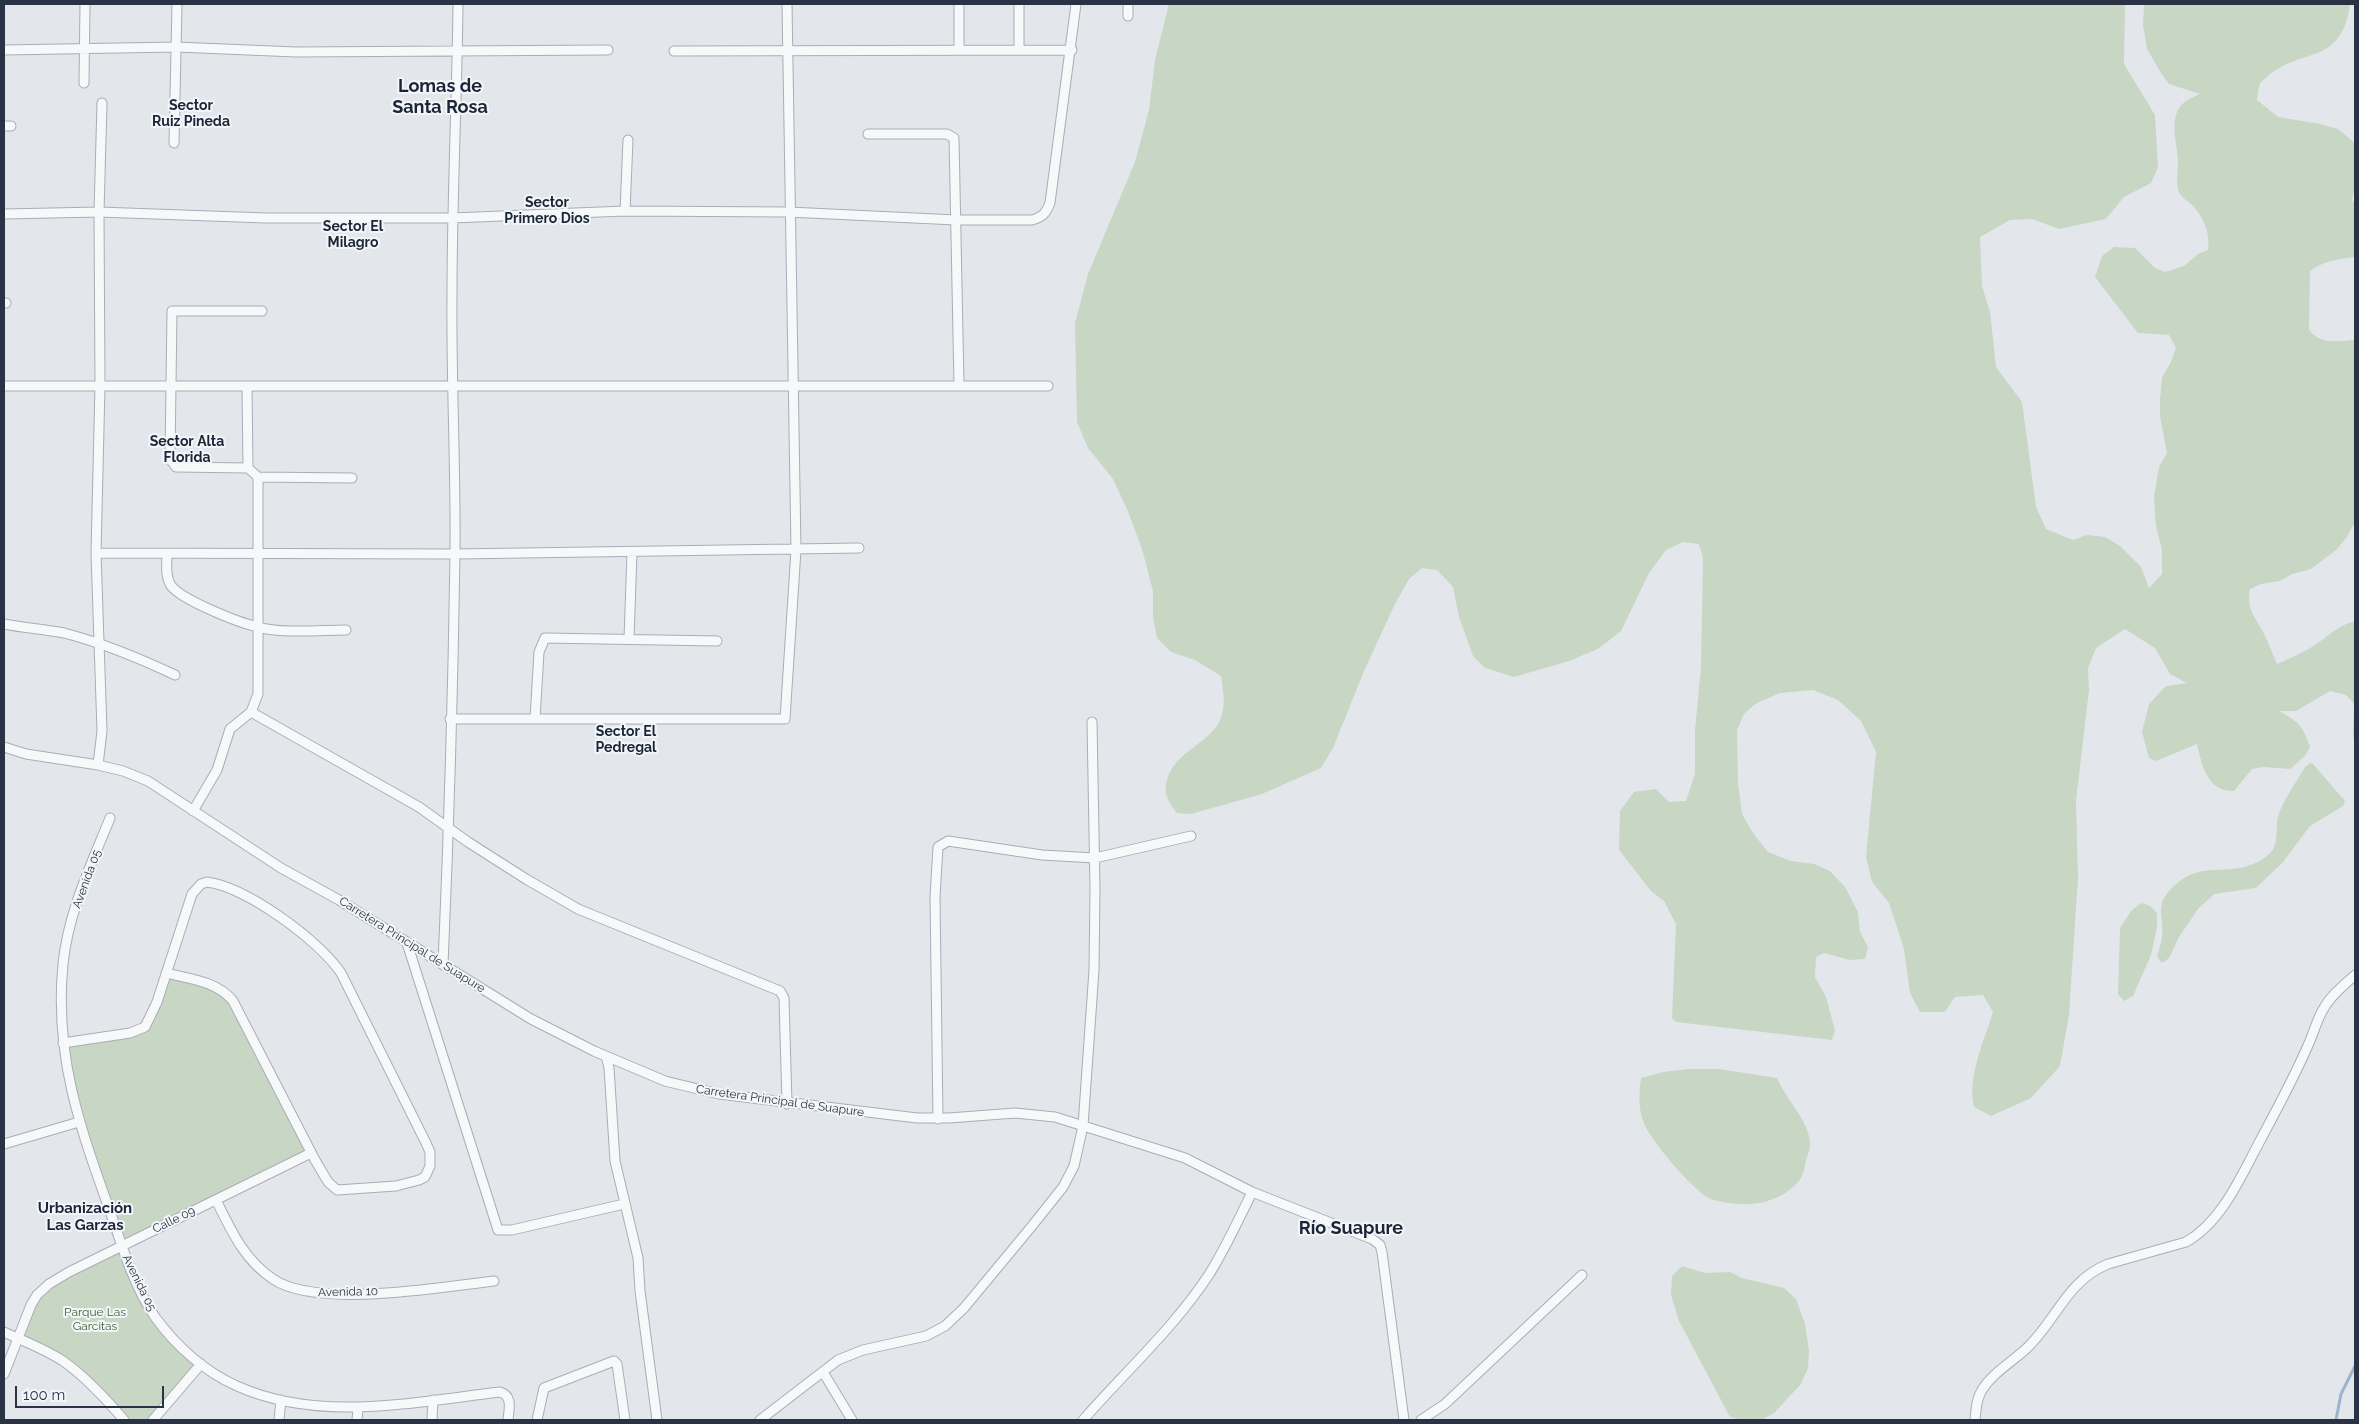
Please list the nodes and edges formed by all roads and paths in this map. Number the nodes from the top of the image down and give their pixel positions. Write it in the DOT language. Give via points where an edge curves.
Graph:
graph roads {
  1 [pos="85,4"];
  2 [pos="177,4"];
  3 [pos="458,4"];
  4 [pos="787,4"];
  5 [pos="959,4"];
  6 [pos="1019,4"];
  7 [pos="1076,4"];
  8 [pos="1128,4"];
  9 [pos="1128,16"];
  10 [pos="176,47"];
  11 [pos="4,50"];
  12 [pos="85,50"];
  13 [pos="608,50"];
  14 [pos="959,50"];
  15 [pos="1020,50"];
  16 [pos="1072,50"];
  17 [pos="674,51"];
  18 [pos="787,51"];
  19 [pos="457,52"];
  20 [pos="84,83"];
  21 [pos="102,103"];
  22 [pos="868,134"];
  23 [pos="628,140"];
  24 [pos="174,143"];
  25 [pos="625,211"];
  26 [pos="99,212"];
  27 [pos="789,212"];
  28 [pos="4,214"];
  29 [pos="452,218"];
  30 [pos="956,220"];
  31 [pos="262,311"];
  32 [pos="793,385"];
  33 [pos="959,385"];
  34 [pos="4,386"];
  35 [pos="100,386"];
  36 [pos="454,386"];
  37 [pos="1048,386"];
  38 [pos="172,387"];
  39 [pos="247,387"];
  40 [pos="248,468"];
  41 [pos="258,477"];
  42 [pos="352,478"];
  43 [pos="859,548"];
  44 [pos="796,550"];
  45 [pos="632,552"];
  46 [pos="96,553"];
  47 [pos="258,553"];
  48 [pos="167,554"];
  49 [pos="455,554"];
  50 [pos="4,624"];
  51 [pos="259,628"];
  52 [pos="346,630"];
  53 [pos="629,639"];
  54 [pos="717,641"];
  55 [pos="98,642"];
  56 [pos="176,675"];
  57 [pos="250,712"];
  58 [pos="450,719"];
  59 [pos="535,719"];
  60 [pos="1092,722"];
  61 [pos="4,747"];
  62 [pos="98,765"];
  63 [pos="193,811"];
  64 [pos="110,818"];
  65 [pos="449,827"];
  66 [pos="1191,836"];
  67 [pos="1095,858"];
  68 [pos="407,943"];
  69 [pos="443,965"];
  70 [pos="166,973"];
  71 [pos="2355,975"];
  72 [pos="63,1043"];
  73 [pos="606,1056"];
  74 [pos="787,1104"];
  75 [pos="938,1119"];
  76 [pos="79,1122"];
  77 [pos="1082,1126"];
  78 [pos="4,1144"];
  79 [pos="311,1153"];
  80 [pos="1252,1192"];
  81 [pos="216,1200"];
  82 [pos="624,1204"];
  83 [pos="122,1246"];
  84 [pos="1582,1275"];
  85 [pos="494,1281"];
  86 [pos="4,1332"];
  87 [pos="17,1338"];
  88 [pos="201,1364"];
  89 [pos="823,1372"];
  90 [pos="4,1374"];
  91 [pos="281,1400"];
  92 [pos="433,1400"];
  93 [pos="358,1407"];
  94 [pos="124,1420"];
  95 [pos="153,1420"];
  96 [pos="279,1420"];
  97 [pos="357,1420"];
  98 [pos="432,1420"];
  99 [pos="508,1420"];
  100 [pos="537,1420"];
  101 [pos="625,1420"];
  102 [pos="657,1420"];
  103 [pos="760,1420"];
  104 [pos="852,1420"];
  105 [pos="1083,1420"];
  106 [pos="1404,1420"];
  107 [pos="1421,1420"];
  108 [pos="1975,1420"];
  1 -- 12 [label="street"];
  2 -- 10 [label="street"];
  3 -- 19 [label="street"];
  4 -- 18 [label="street"];
  5 -- 14 [label="street"];
  6 -- 15 [label="street"];
  7 -- 16 [label="street"];
  8 -- 9 [label="street"];
  10 -- 12 [label="street"];
  10 -- 19 [label="street" via="296,52"];
  10 -- 24 [label="street"];
  11 -- 12 [label="street"];
  12 -- 20 [label="street"];
  13 -- 19 [label="street"];
  14 -- 15 [label="street"];
  14 -- 18 [label="street"];
  15 -- 16 [label="street"];
  16 -- 30 [label="street" via="1060,116 1050,204 1046,213 1032,220"];
  17 -- 18 [label="street"];
  18 -- 27 [label="street"];
  19 -- 29 [label="street"];
  21 -- 26 [label="street"];
  22 -- 30 [label="street" via="947,134 954,138"];
  23 -- 25 [label="street"];
  25 -- 27 [label="street"];
  25 -- 29 [label="street"];
  26 -- 28 [label="street"];
  26 -- 29 [label="street" via="266,218"];
  26 -- 35 [label="street"];
  27 -- 30 [label="street"];
  27 -- 32 [label="street"];
  29 -- 36 [label="street" via="451,351"];
  30 -- 33 [label="street"];
  31 -- 38 [label="street" via="172,311"];
  32 -- 33 [label="street"];
  32 -- 36 [label="street"];
  32 -- 44 [label="street"];
  33 -- 37 [label="street"];
  34 -- 35 [label="street"];
  35 -- 38 [label="street"];
  35 -- 46 [label="street"];
  36 -- 39 [label="street"];
  36 -- 49 [label="street"];
  38 -- 39 [label="street"];
  38 -- 40 [label="street" via="170,459 173,465"];
  39 -- 40 [label="street"];
  40 -- 41 [label="street"];
  41 -- 42 [label="street"];
  41 -- 47 [label="street"];
  43 -- 44 [label="street"];
  44 -- 45 [label="street"];
  44 -- 59 [label="street" via="785,719"];
  45 -- 49 [label="street"];
  45 -- 53 [label="street"];
  46 -- 48 [label="street"];
  46 -- 55 [label="street"];
  47 -- 48 [label="street"];
  47 -- 49 [label="street"];
  47 -- 51 [label="street"];
  48 -- 51 [label="street" via="167,578 178,594"];
  49 -- 58 [label="street"];
  50 -- 55 [label="street"];
  51 -- 52 [label="street"];
  51 -- 57 [label="street" via="258,694"];
  53 -- 54 [label="street"];
  53 -- 59 [label="street" via="545,638 539,652"];
  55 -- 56 [label="street"];
  55 -- 62 [label="street" via="102,732"];
  57 -- 63 [label="street" via="230,729 217,770"];
  57 -- 65 [label="street"];
  58 -- 59 [label="street"];
  58 -- 65 [label="street"];
  60 -- 67 [label="street"];
  61 -- 62 [label="street, Carretera Principal de Suapure" via="26,754"];
  62 -- 63 [label="street, Carretera Principal de Suapure" via="148,781"];
  63 -- 68 [label="street, Carretera Principal de Suapure"];
  64 -- 72 [label="street, Avenida 05" via="66,942 62,987"];
  65 -- 69 [label="street"];
  65 -- 74 [label="street" via="526,879 578,909 780,991 784,998"];
  66 -- 67 [label="street"];
  67 -- 75 [label="street" via="1042,855 948,841 938,847 935,897"];
  67 -- 77 [label="street" via="1094,970"];
  68 -- 69 [label="street, Carretera Principal de Suapure"];
  68 -- 82 [label="street" via="498,1230 512,1230"];
  69 -- 73 [label="street, Carretera Principal de Suapure" via="549,1029"];
  70 -- 72 [label="street" via="145,1027 130,1033"];
  70 -- 79 [label="street" via="213,985 233,1000"];
  70 -- 79 [label="street" via="192,894 206,882 230,888 288,923 315,942 336,965 417,1123 430,1152 430,1166 425,1177 409,1184 342,1191 332,1187"];
  71 -- 108 [label="street" via="2324,1008 2269,1125 2225,1203 2212,1219 2186,1242 2096,1268 2080,1281 2031,1344 1981,1391"];
  72 -- 76 [label="street, Avenida 05"];
  73 -- 74 [label="street, Carretera Principal de Suapure" via="681,1086"];
  73 -- 82 [label="street" via="615,1161"];
  74 -- 75 [label="street, Carretera Principal de Suapure"];
  75 -- 77 [label="street, Carretera Principal de Suapure" via="1026,1113 1055,1117"];
  76 -- 78 [label="street"];
  76 -- 83 [label="street, Avenida 05"];
  77 -- 80 [label="street, Carretera Principal de Suapure" via="1185,1158"];
  77 -- 89 [label="street" via="1074,1166 1062,1187 964,1308 945,1326 926,1336 851,1354"];
  79 -- 81 [label="street, Calle 09"];
  80 -- 105 [label="street" via="1202,1284"];
  80 -- 106 [label="street, Carretera Principal de Suapure" via="1380,1245"];
  81 -- 83 [label="street, Calle 09"];
  81 -- 85 [label="street, Avenida 10" via="241,1248 272,1279 290,1288 331,1295"];
  82 -- 102 [label="street" via="638,1258"];
  83 -- 87 [label="street, Calle 09" via="69,1272 43,1289 31,1304"];
  83 -- 88 [label="street, Avenida 05" via="139,1288 155,1316 166,1332"];
  84 -- 107 [label="street" via="1445,1404"];
  86 -- 87 [label="street"];
  87 -- 90 [label="street, Calle 09"];
  87 -- 94 [label="street" via="71,1367"];
  88 -- 91 [label="street, Avenida 05" via="238,1386"];
  88 -- 95 [label="street"];
  89 -- 103 [label="street"];
  89 -- 104 [label="street"];
  91 -- 93 [label="street, Avenida 05"];
  91 -- 96 [label="street"];
  92 -- 93 [label="street, Avenida 05"];
  92 -- 98 [label="street"];
  92 -- 99 [label="street, Avenida 05" via="500,1392 510,1400"];
  93 -- 97 [label="street"];
  100 -- 101 [label="street" via="544,1388 614,1361"];
}
